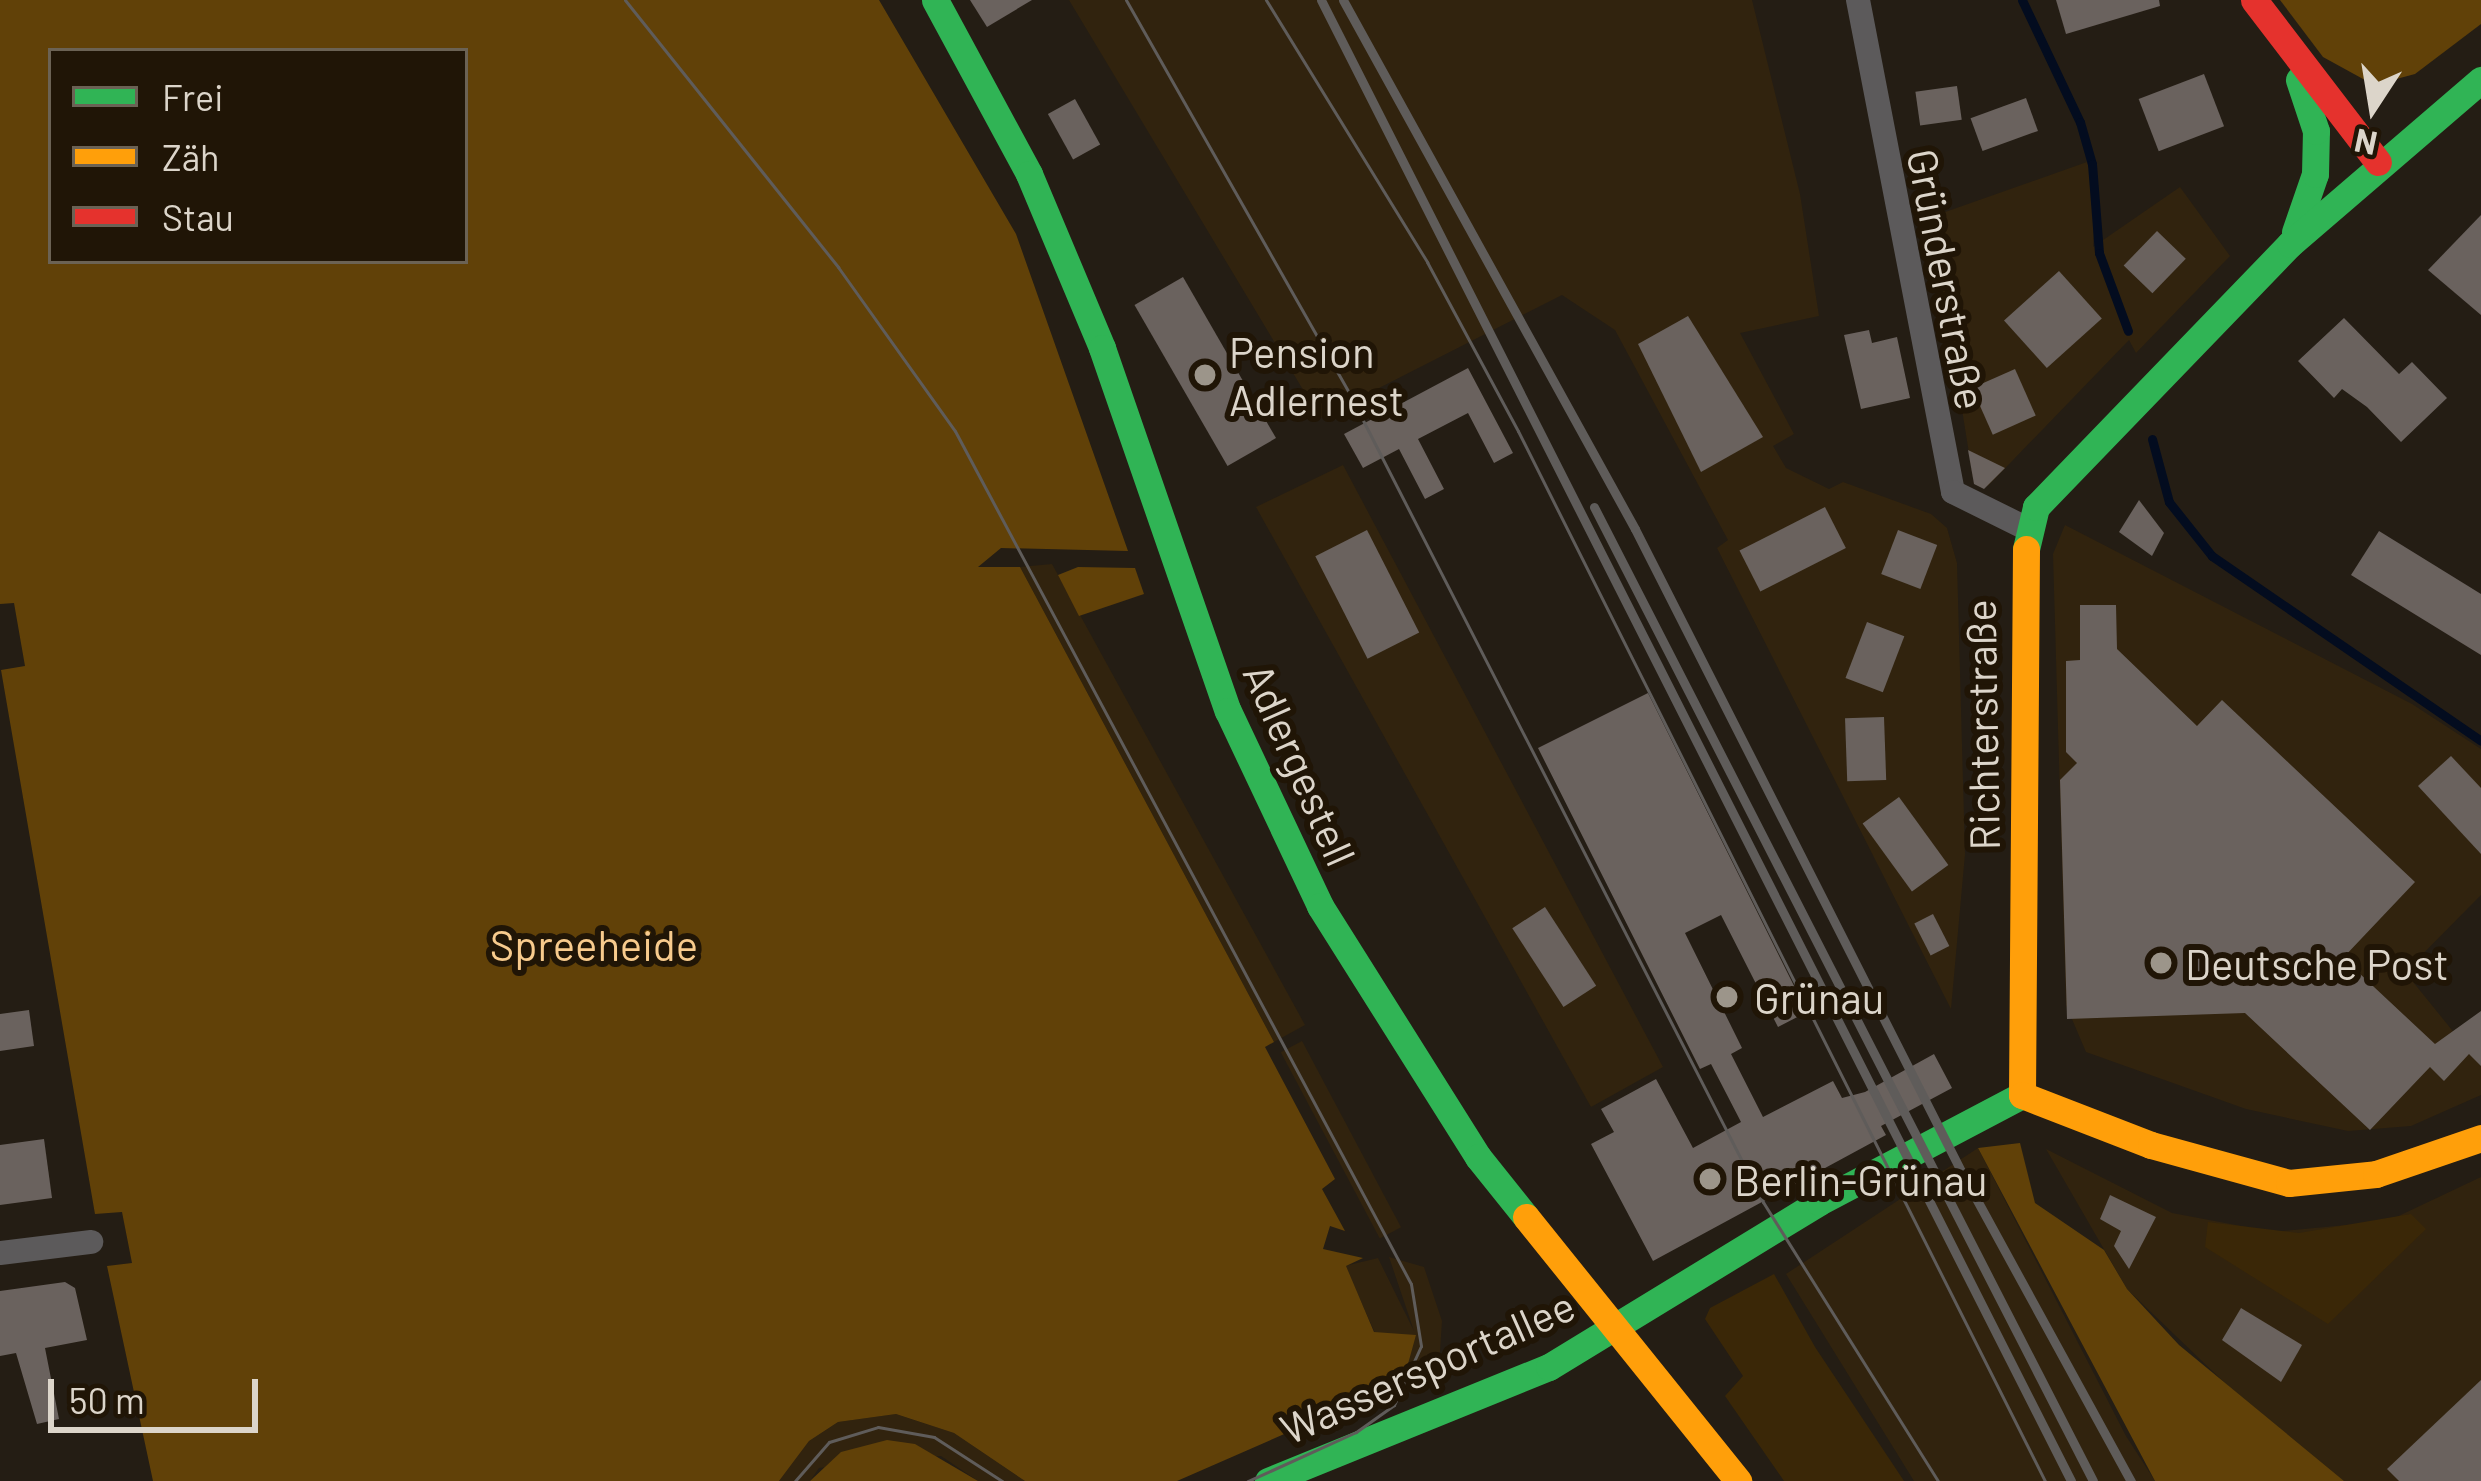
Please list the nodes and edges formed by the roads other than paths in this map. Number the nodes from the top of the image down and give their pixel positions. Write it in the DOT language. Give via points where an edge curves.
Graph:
graph roads {
  1 [pos="935,0"];
  2 [pos="1858,0"];
  3 [pos="2254,0"];
  4 [pos="2293,60"];
  5 [pos="2481,80"];
  6 [pos="2378,162"];
  7 [pos="2290,244"];
  8 [pos="2026,527"];
  9 [pos="2023,1095"];
  10 [pos="2481,1138"];
  11 [pos="91,1242"];
  12 [pos="0,1253"];
  13 [pos="1618,1326"];
  14 [pos="1268,1481"];
  15 [pos="1738,1481"];
  1 -- 13 [label="street, Adlergestell" via="1029,174 1102,348 1228,711 1320,906 1478,1157"];
  2 -- 8 [label="street, Gründerstraße" via="1953,492"];
  3 -- 4 [label="street"];
  4 -- 6 [label="street"];
  4 -- 7 [label="street" via="2316,131 2315,174"];
  5 -- 6 [label="street"];
  6 -- 7 [label="street"];
  7 -- 8 [label="street" via="2036,507"];
  8 -- 9 [label="street, Richterstraße"];
  9 -- 10 [label="street" via="2171,1152 2289,1183 2376,1174"];
  9 -- 13 [label="street" via="1951,1127"];
  11 -- 12 [label="street"];
  13 -- 14 [label="street, Wassersportallee" via="1541,1371"];
  13 -- 15 [label="street, Adlergestell"];
}
